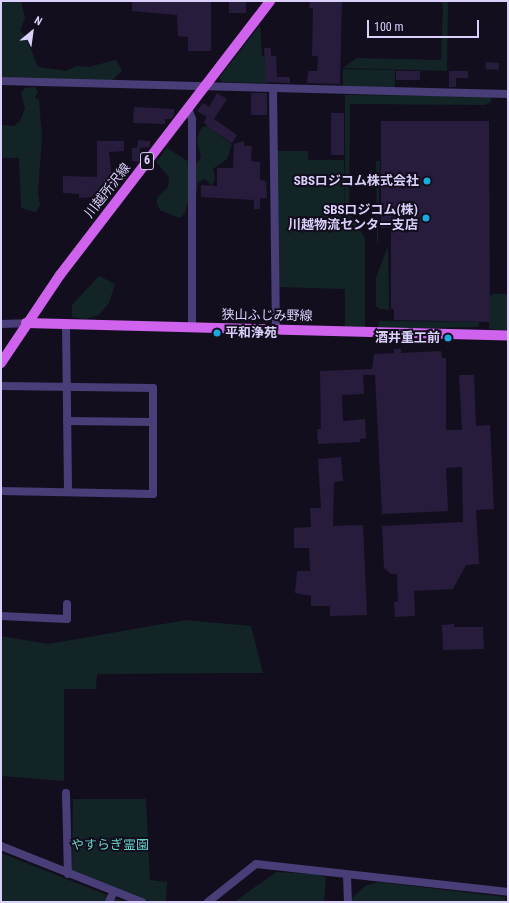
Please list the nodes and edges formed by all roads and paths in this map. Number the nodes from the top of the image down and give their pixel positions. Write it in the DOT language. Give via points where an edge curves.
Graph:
graph roads {
  1 [pos="270,1"];
  2 [pos="1,81"];
  3 [pos="205,86"];
  4 [pos="273,88"];
  5 [pos="508,94"];
  6 [pos="188,108"];
  7 [pos="26,323"];
  8 [pos="1,324"];
  9 [pos="66,325"];
  10 [pos="192,328"];
  11 [pos="276,329"];
  12 [pos="508,336"];
  13 [pos="1,363"];
  14 [pos="1,386"];
  15 [pos="67,387"];
  16 [pos="68,421"];
  17 [pos="152,422"];
  18 [pos="1,491"];
  19 [pos="68,492"];
  20 [pos="67,604"];
  21 [pos="1,616"];
  22 [pos="66,793"];
  23 [pos="1,846"];
  24 [pos="68,874"];
  25 [pos="347,875"];
  26 [pos="114,891"];
  27 [pos="508,892"];
  28 [pos="109,902"];
  29 [pos="142,902"];
  30 [pos="208,902"];
  31 [pos="348,902"];
  1 -- 3 [label="main road, 川越所沢線 / 6"];
  2 -- 3 [label="street"];
  3 -- 4 [label="street"];
  3 -- 6 [label="main road, 川越所沢線 / 6"];
  4 -- 5 [label="street"];
  4 -- 11 [label="street"];
  6 -- 7 [label="main road, 川越所沢線 / 6"];
  6 -- 10 [label="street" via="192,119"];
  7 -- 8 [label="street"];
  7 -- 9 [label="main road, 狭山ふじみ野線"];
  7 -- 13 [label="main road, 川越所沢線 / 6"];
  9 -- 10 [label="main road, 狭山ふじみ野線"];
  9 -- 15 [label="street"];
  10 -- 11 [label="main road, 狭山ふじみ野線"];
  11 -- 12 [label="main road, 狭山ふじみ野線"];
  14 -- 15 [label="street"];
  15 -- 16 [label="street"];
  15 -- 17 [label="street" via="152,388"];
  16 -- 17 [label="street"];
  16 -- 19 [label="street"];
  17 -- 19 [label="street" via="153,494"];
  18 -- 19 [label="street"];
  20 -- 21 [label="street" via="66,619"];
  22 -- 24 [label="street"];
  23 -- 24 [label="street"];
  24 -- 26 [label="street"];
  25 -- 27 [label="street"];
  25 -- 30 [label="street" via="252,865"];
  25 -- 31 [label="street"];
  26 -- 28 [label="street"];
  26 -- 29 [label="street"];
}
